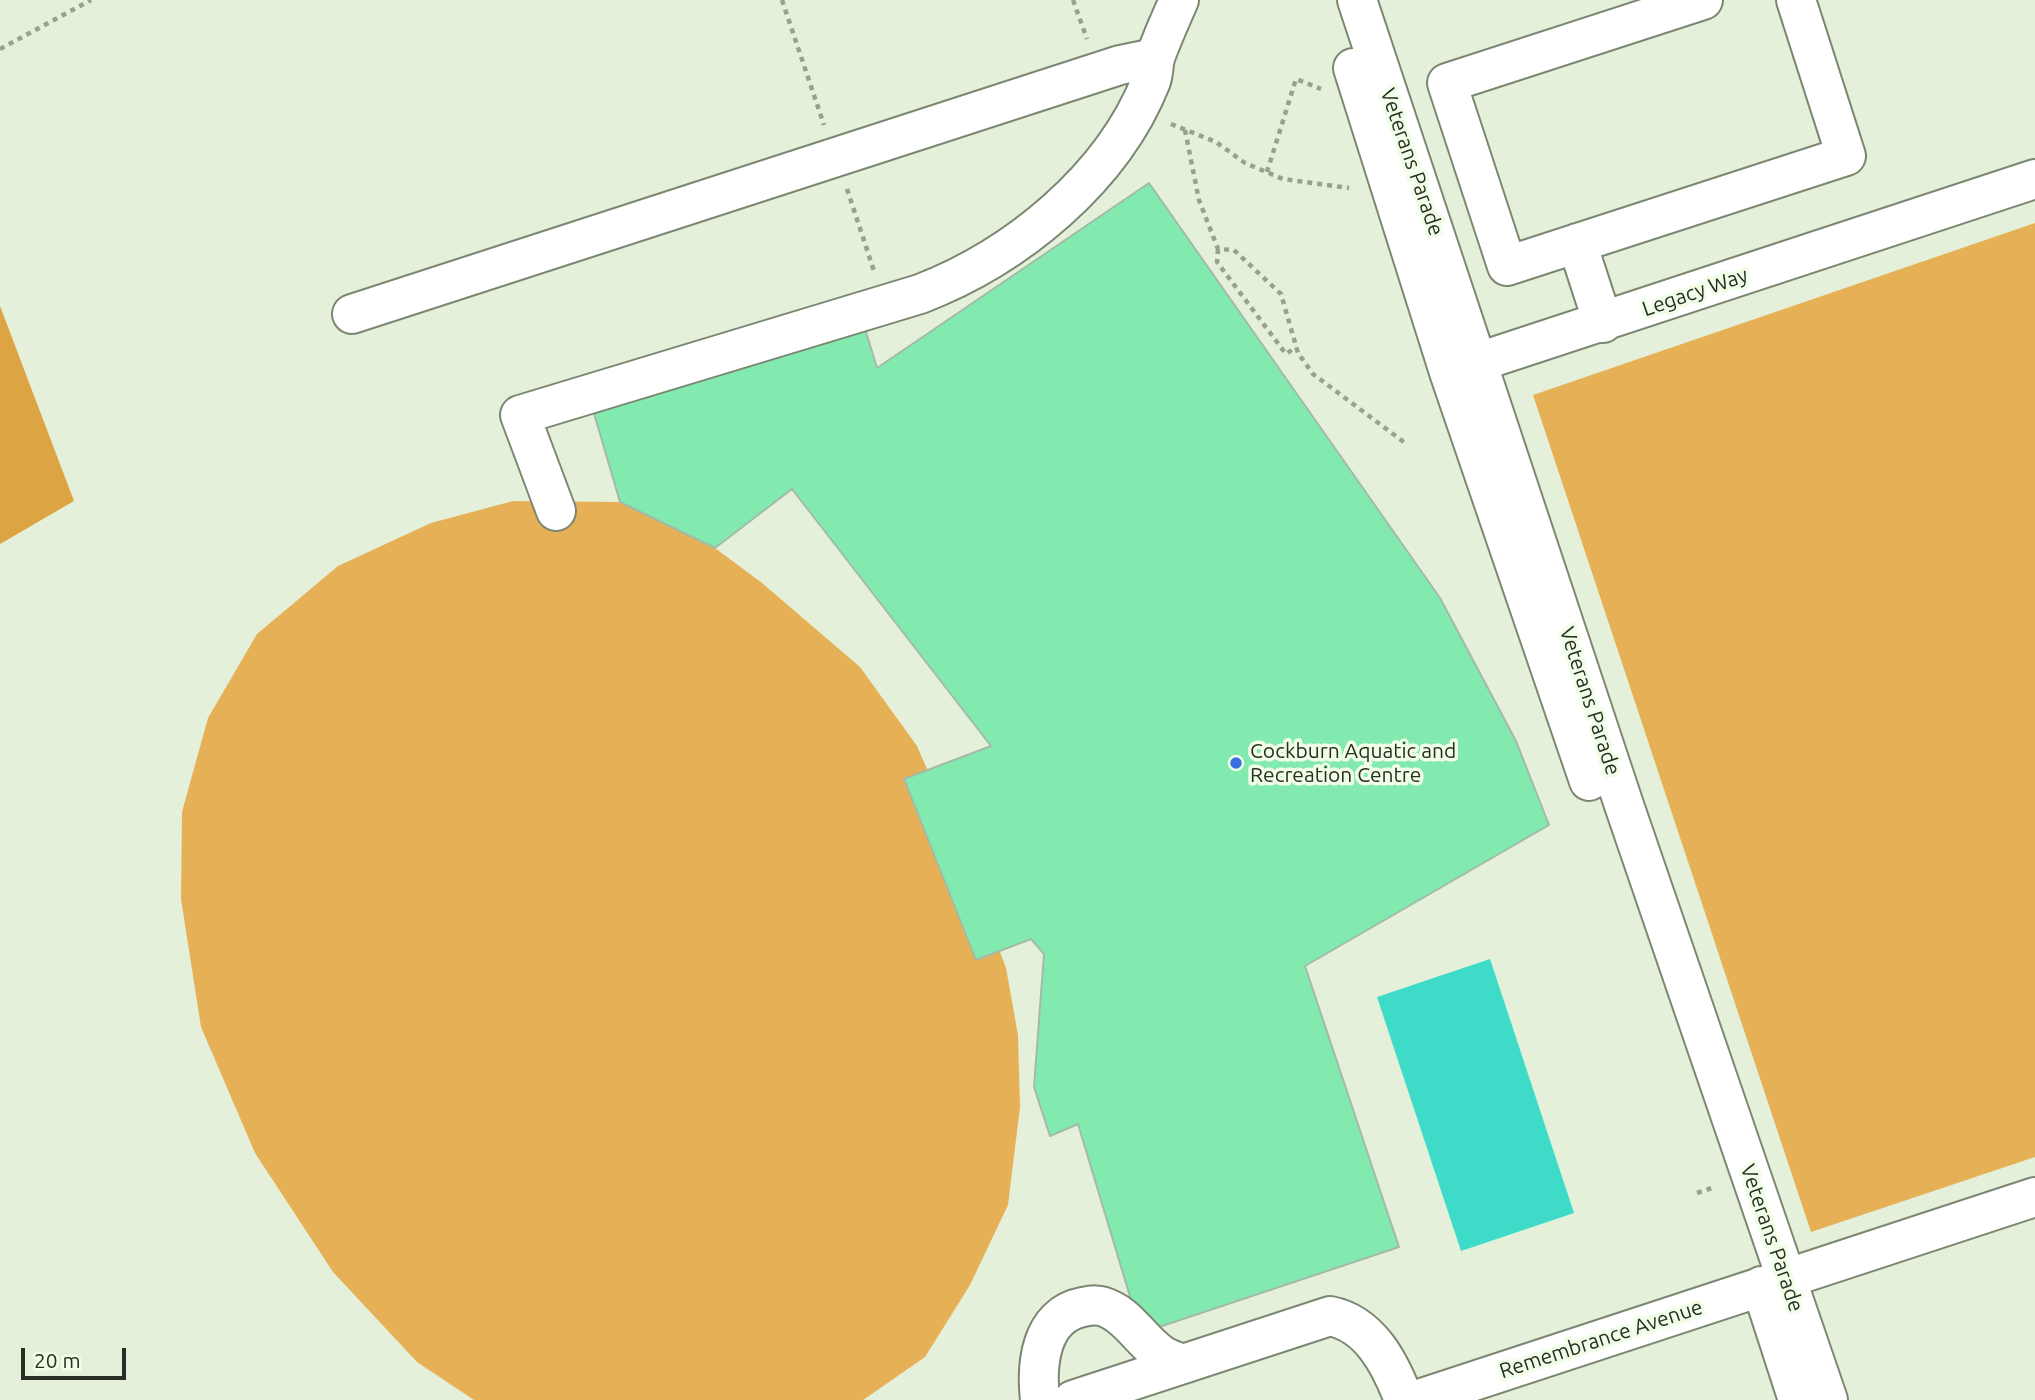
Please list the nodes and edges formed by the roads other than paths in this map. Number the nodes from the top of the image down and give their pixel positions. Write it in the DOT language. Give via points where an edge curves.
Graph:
graph roads {
  1 [pos="1179,0"];
  2 [pos="1703,0"];
  3 [pos="1796,0"];
  4 [pos="1352,1"];
  5 [pos="1154,58"];
  6 [pos="2035,179"];
  7 [pos="1577,243"];
  8 [pos="352,314"];
  9 [pos="1603,323"];
  10 [pos="1464,367"];
  11 [pos="556,511"];
  12 [pos="2035,1197"];
  13 [pos="1773,1283"];
  14 [pos="1182,1364"];
  15 [pos="1040,1400"];
  16 [pos="1073,1400"];
  17 [pos="1404,1400"];
  18 [pos="1416,1400"];
  19 [pos="1798,1400"];
  20 [pos="1828,1400"];
  1 -- 5 [label="street"];
  2 -- 7 [label="street" via="1447,83 1507,266"];
  3 -- 7 [label="street" via="1846,156"];
  4 -- 10 [label="street, Veterans Parade"];
  5 -- 8 [label="street" via="1120,65 840,171"];
  5 -- 11 [label="street" via="1152,78 1136,110 1098,167 1075,192 991,261 961,278 520,415"];
  6 -- 9 [label="street, Legacy Way"];
  7 -- 9 [label="street"];
  9 -- 10 [label="street, Legacy Way"];
  10 -- 13 [label="street, Veterans Parade" via="1619,792"];
  12 -- 13 [label="street, Remembrance Avenue"];
  13 -- 18 [label="street, Remembrance Avenue"];
  13 -- 19 [label="street, Veterans Parade"];
  13 -- 20 [label="street, Veterans Parade"];
  14 -- 15 [label="street" via="1161,1354 1110,1309 1094,1304 1073,1309 1056,1321 1043,1343"];
  14 -- 16 [label="street"];
  14 -- 17 [label="street" via="1329,1316 1349,1320 1373,1341"];
}
